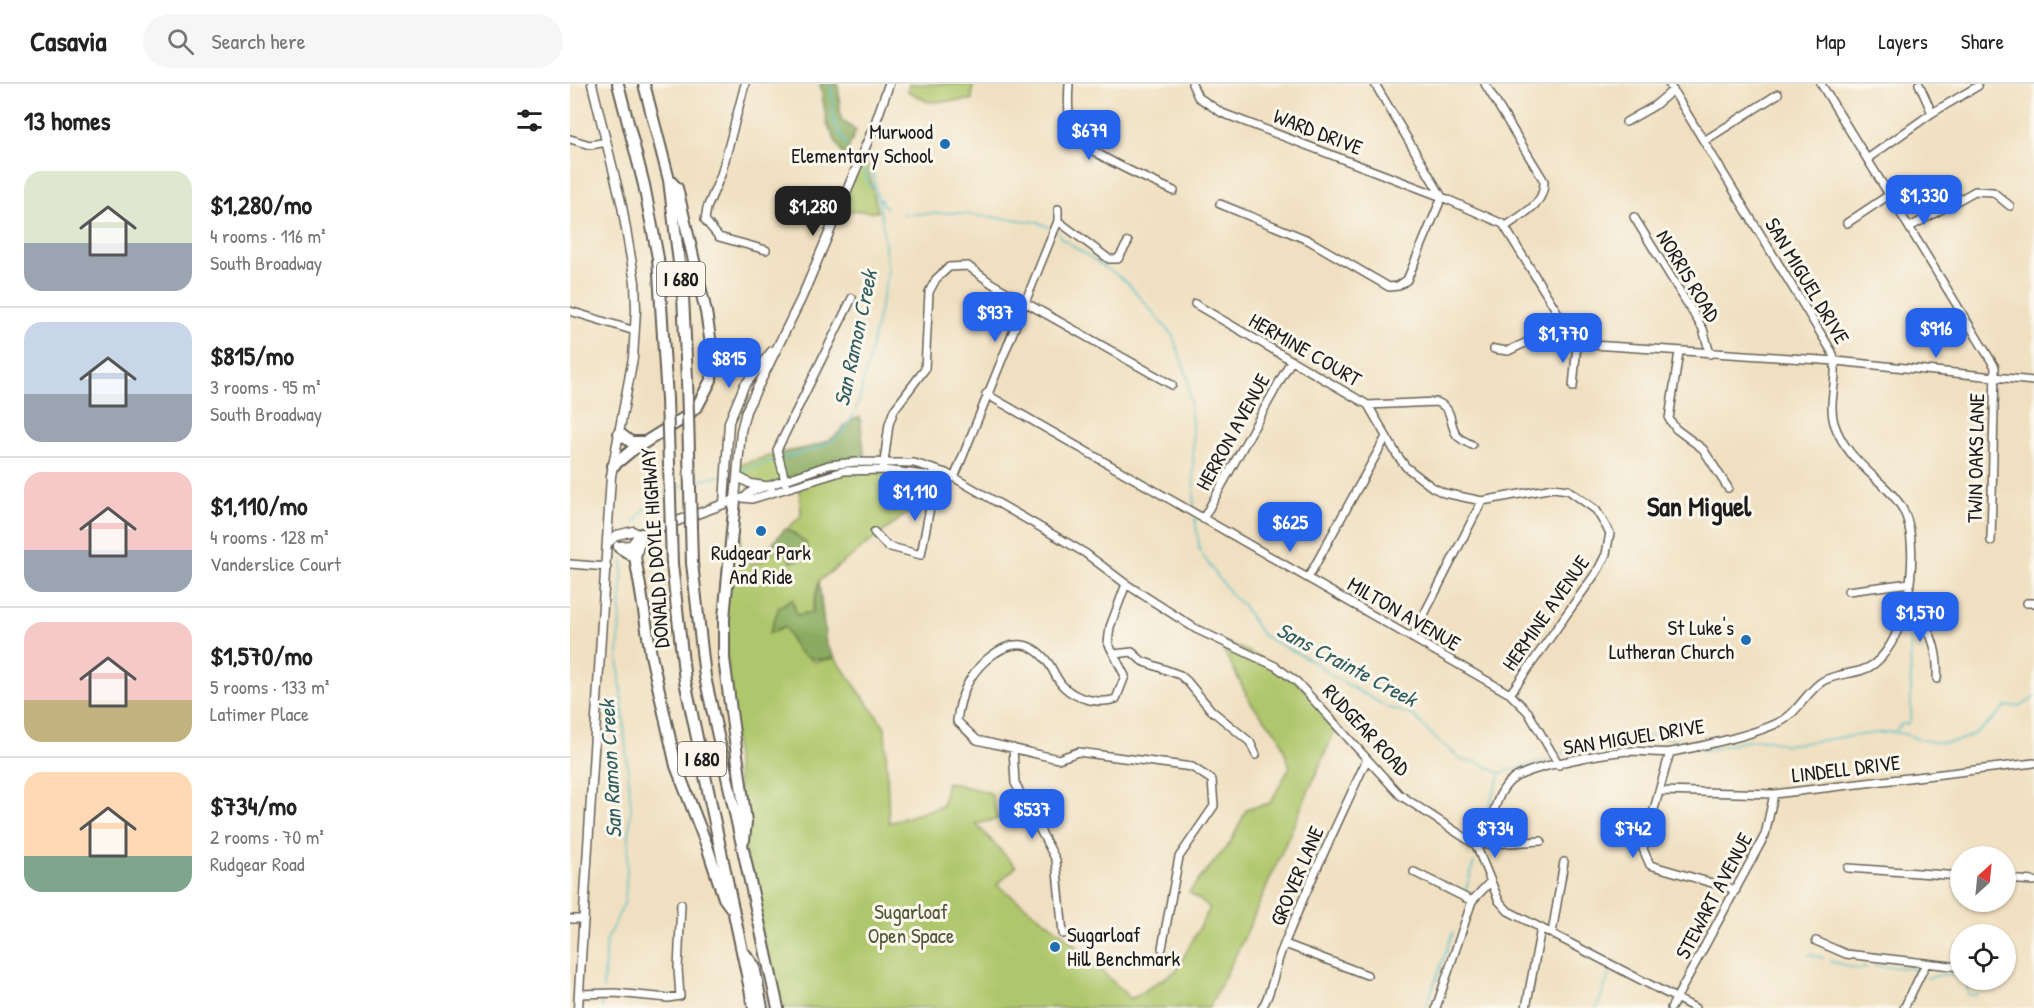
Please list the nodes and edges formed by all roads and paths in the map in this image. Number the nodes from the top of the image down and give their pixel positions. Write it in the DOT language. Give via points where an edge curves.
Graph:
graph roads {
  1 [pos="592,84"];
  2 [pos="618,84"];
  3 [pos="644,84"];
  4 [pos="746,84"];
  5 [pos="889,84"];
  6 [pos="1069,84"];
  7 [pos="1192,84"];
  8 [pos="1375,84"];
  9 [pos="1485,84"];
  10 [pos="1821,84"];
  11 [pos="1919,84"];
  12 [pos="1978,86"];
  13 [pos="1671,87"];
  14 [pos="1778,94"];
  15 [pos="1932,113"];
  16 [pos="1626,122"];
  17 [pos="570,139"];
  18 [pos="1704,141"];
  19 [pos="607,142"];
  20 [pos="1867,159"];
  21 [pos="669,180"];
  22 [pos="1174,191"];
  23 [pos="1889,195"];
  24 [pos="1443,197"];
  25 [pos="1220,204"];
  26 [pos="2010,206"];
  27 [pos="1058,209"];
  28 [pos="1634,217"];
  29 [pos="1058,221"];
  30 [pos="1847,223"];
  31 [pos="1505,226"];
  32 [pos="1910,227"];
  33 [pos="1128,242"];
  34 [pos="766,250"];
  35 [pos="852,298"];
  36 [pos="1026,303"];
  37 [pos="1195,304"];
  38 [pos="570,310"];
  39 [pos="1565,324"];
  40 [pos="635,331"];
  41 [pos="782,338"];
  42 [pos="1577,344"];
  43 [pos="1494,349"];
  44 [pos="1678,352"];
  45 [pos="1710,354"];
  46 [pos="1291,361"];
  47 [pos="1836,361"];
  48 [pos="1994,377"];
  49 [pos="2034,381"];
  50 [pos="1172,385"];
  51 [pos="1573,387"];
  52 [pos="986,394"];
  53 [pos="1368,405"];
  54 [pos="619,433"];
  55 [pos="1386,437"];
  56 [pos="648,441"];
  57 [pos="1472,445"];
  58 [pos="613,466"];
  59 [pos="884,466"];
  60 [pos="914,473"];
  61 [pos="738,477"];
  62 [pos="944,478"];
  63 [pos="954,478"];
  64 [pos="786,484"];
  65 [pos="1728,488"];
  66 [pos="939,489"];
  67 [pos="770,490"];
  68 [pos="734,500"];
  69 [pos="1482,501"];
  70 [pos="1203,519"];
  71 [pos="874,532"];
  72 [pos="640,535"];
  73 [pos="1991,541"];
  74 [pos="614,544"];
  75 [pos="635,557"];
  76 [pos="570,564"];
  77 [pos="607,567"];
  78 [pos="1308,578"];
  79 [pos="1910,583"];
  80 [pos="1126,584"];
  81 [pos="1848,591"];
  82 [pos="1905,604"];
  83 [pos="1412,638"];
  84 [pos="1114,654"];
  85 [pos="1937,680"];
  86 [pos="1510,694"];
  87 [pos="1013,748"];
  88 [pos="1670,752"];
  89 [pos="1256,755"];
  90 [pos="1366,759"];
  91 [pos="2034,763"];
  92 [pos="1559,765"];
  93 [pos="1660,791"];
  94 [pos="1774,794"];
  95 [pos="1541,841"];
  96 [pos="743,843"];
  97 [pos="1476,845"];
  98 [pos="1564,862"];
  99 [pos="1848,868"];
  100 [pos="1414,872"];
  101 [pos="1950,875"];
  102 [pos="2016,879"];
  103 [pos="2034,880"];
  104 [pos="1490,882"];
  105 [pos="1736,890"];
  106 [pos="1472,901"];
  107 [pos="681,904"];
  108 [pos="734,911"];
  109 [pos="570,918"];
  110 [pos="584,919"];
  111 [pos="1541,928"];
  112 [pos="1551,933"];
  113 [pos="1063,934"];
  114 [pos="1816,941"];
  115 [pos="1285,944"];
  116 [pos="1162,948"];
  117 [pos="743,951"];
  118 [pos="1926,964"];
  119 [pos="1950,966"];
  120 [pos="1367,975"];
  121 [pos="579,994"];
  122 [pos="1677,999"];
  123 [pos="578,1008"];
  124 [pos="754,1008"];
  125 [pos="762,1008"];
  126 [pos="778,1008"];
  127 [pos="1263,1008"];
  128 [pos="1436,1008"];
  129 [pos="1526,1008"];
  130 [pos="1671,1008"];
  131 [pos="1695,1008"];
  132 [pos="1904,1008"];
  1 -- 19 [label="main road"];
  2 -- 108 [label="highway, DONALD D DOYLE HIGHWAY / I 680, bridge" via="658,258 672,564 685,681"];
  3 -- 21 [label="highway, DONALD D DOYLE HIGHWAY / I 680"];
  4 -- 34 [label="street" via="721,176 704,214 719,237"];
  5 -- 41 [label="main road" via="857,168"];
  6 -- 22 [label="street" via="1068,107 1076,136 1110,161"];
  7 -- 24 [label="street, WARD DRIVE" via="1198,97 1222,113"];
  8 -- 24 [label="street"];
  9 -- 31 [label="street" via="1544,180 1536,205"];
  10 -- 20 [label="street"];
  11 -- 15 [label="street"];
  12 -- 15 [label="street"];
  13 -- 16 [label="street" via="1654,106"];
  13 -- 18 [label="street, SAN MIGUEL DRIVE"];
  14 -- 18 [label="street"];
  15 -- 20 [label="street"];
  17 -- 19 [label="street" via="590,145"];
  18 -- 47 [label="street, SAN MIGUEL DRIVE"];
  19 -- 40 [label="main road" via="633,270"];
  20 -- 23 [label="street"];
  21 -- 56 [label="highway" via="676,188 696,264 713,366 711,380 698,405"];
  21 -- 96 [label="highway, DONALD D DOYLE HIGHWAY / I 680, bridge" via="683,296 692,563 705,677"];
  23 -- 30 [label="street"];
  23 -- 32 [label="street"];
  24 -- 25 [label="street" via="1407,280 1389,287 1308,240"];
  24 -- 31 [label="street, WARD DRIVE"];
  26 -- 32 [label="street" via="1993,192 1975,190"];
  27 -- 29 [label="street"];
  28 -- 45 [label="street, NORRIS ROAD" via="1702,329"];
  29 -- 33 [label="street" via="1109,259 1118,259"];
  29 -- 36 [label="street"];
  31 -- 39 [label="street"];
  32 -- 48 [label="street" via="1995,367"];
  35 -- 64 [label="street" via="776,454"];
  36 -- 50 [label="street"];
  36 -- 52 [label="street"];
  36 -- 59 [label="street" via="968,266 949,267 936,279 926,302 925,369 894,411"];
  37 -- 46 [label="street, HERMINE COURT"];
  38 -- 40 [label="street"];
  39 -- 42 [label="street"];
  39 -- 43 [label="street" via="1514,349"];
  40 -- 54 [label="main road"];
  41 -- 61 [label="main road" via="746,411"];
  41 -- 68 [label="main road" via="744,386 729,422 724,488"];
  42 -- 44 [label="street"];
  42 -- 51 [label="street"];
  44 -- 45 [label="street"];
  44 -- 65 [label="street" via="1669,419 1703,449"];
  45 -- 47 [label="street"];
  46 -- 53 [label="street, HERMINE COURT"];
  46 -- 70 [label="street, HERRON AVENUE"];
  47 -- 48 [label="street"];
  47 -- 79 [label="street, SAN MIGUEL DRIVE" via="1831,402 1834,423 1851,457 1903,510 1909,527"];
  48 -- 49 [label="street"];
  48 -- 73 [label="street, TWIN OAKS LANE"];
  52 -- 63 [label="street"];
  52 -- 70 [label="street, MILTON AVENUE"];
  53 -- 55 [label="street, HERMINE COURT"];
  53 -- 57 [label="street" via="1437,402 1450,413 1455,434"];
  54 -- 56 [label="highway" via="631,442"];
  54 -- 58 [label="main road"];
  55 -- 69 [label="street, HERMINE AVENUE" via="1406,467 1432,487"];
  55 -- 78 [label="street"];
  56 -- 58 [label="highway"];
  58 -- 74 [label="main road"];
  59 -- 60 [label="street, RUDGEAR ROAD"];
  59 -- 63 [label="street, RUDGEAR ROAD" via="914,463"];
  59 -- 64 [label="street, RUDGEAR ROAD"];
  60 -- 62 [label="street, RUDGEAR ROAD"];
  60 -- 66 [label="street"];
  61 -- 67 [label="main road"];
  61 -- 68 [label="main road"];
  62 -- 63 [label="street, RUDGEAR ROAD"];
  62 -- 66 [label="street"];
  63 -- 80 [label="street, RUDGEAR ROAD" via="1085,553"];
  64 -- 67 [label="street, RUDGEAR ROAD"];
  66 -- 71 [label="street" via="930,507 921,555 887,546"];
  67 -- 68 [label="street, RUDGEAR ROAD" via="750,492"];
  68 -- 72 [label="main road, RUDGEAR ROAD"];
  68 -- 96 [label="highway" via="724,649 747,832"];
  69 -- 83 [label="street"];
  69 -- 86 [label="street, HERMINE AVENUE" via="1553,488 1568,490 1596,510 1610,532 1598,570"];
  70 -- 78 [label="street, MILTON AVENUE"];
  72 -- 74 [label="main road, RUDGEAR ROAD" via="631,545"];
  72 -- 75 [label="highway"];
  74 -- 75 [label="highway"];
  74 -- 77 [label="main road"];
  75 -- 108 [label="highway" via="651,655 676,765 724,898"];
  76 -- 77 [label="street"];
  77 -- 110 [label="main road"];
  78 -- 83 [label="street, MILTON AVENUE"];
  79 -- 81 [label="street"];
  79 -- 82 [label="street, SAN MIGUEL DRIVE"];
  80 -- 84 [label="street" via="1110,627 1108,643"];
  80 -- 90 [label="street, RUDGEAR ROAD" via="1196,628 1275,666 1297,682"];
  82 -- 85 [label="street" via="1920,616 1930,633"];
  82 -- 88 [label="street, SAN MIGUEL DRIVE" via="1892,639 1874,665 1823,681 1794,711 1772,725"];
  83 -- 86 [label="street, MILTON AVENUE"];
  84 -- 87 [label="street" via="1125,676 1116,699 1106,702 1063,687 1039,652 1020,644 1000,648 979,666 960,695 957,721 977,740"];
  84 -- 89 [label="street" via="1132,652 1142,662 1179,675 1211,711 1250,742"];
  86 -- 92 [label="street, MILTON AVENUE" via="1528,712"];
  87 -- 113 [label="street" via="1015,783 1056,860"];
  87 -- 116 [label="street" via="1058,759 1078,752 1192,767 1212,780 1214,806 1179,857"];
  88 -- 92 [label="street, SAN MIGUEL DRIVE" via="1616,753"];
  88 -- 93 [label="street"];
  90 -- 97 [label="street, RUDGEAR ROAD" via="1401,795"];
  90 -- 115 [label="street, GROVER LANE"];
  91 -- 94 [label="street, LINDELL DRIVE"];
  92 -- 97 [label="street, SAN MIGUEL DRIVE" via="1520,775 1506,785 1488,831"];
  93 -- 94 [label="street, LINDELL DRIVE"];
  93 -- 105 [label="street" via="1643,849 1650,865"];
  94 -- 105 [label="street, STEWART AVENUE" via="1765,836"];
  95 -- 97 [label="street"];
  96 -- 126 [label="highway, DONALD D DOYLE HIGHWAY / I 680"];
  97 -- 104 [label="street"];
  98 -- 112 [label="street"];
  99 -- 101 [label="street"];
  100 -- 106 [label="street"];
  102 -- 103 [label="street"];
  104 -- 106 [label="street"];
  104 -- 111 [label="street" via="1498,901 1508,911"];
  105 -- 122 [label="street, STEWART AVENUE"];
  106 -- 128 [label="street"];
  107 -- 121 [label="street" via="680,996"];
  108 -- 117 [label="highway, DONALD D DOYLE HIGHWAY / I 680"];
  109 -- 110 [label="street"];
  110 -- 121 [label="main road"];
  111 -- 112 [label="street"];
  111 -- 129 [label="street"];
  112 -- 122 [label="street"];
  114 -- 118 [label="street" via="1846,954"];
  115 -- 120 [label="street"];
  115 -- 127 [label="street, GROVER LANE"];
  117 -- 124 [label="highway, DONALD D DOYLE HIGHWAY / I 680"];
  117 -- 125 [label="highway, I 680" via="754,966"];
  118 -- 119 [label="street"];
  118 -- 132 [label="street"];
  121 -- 123 [label="main road"];
  122 -- 130 [label="street, STEWART AVENUE"];
  122 -- 131 [label="street"];
}
